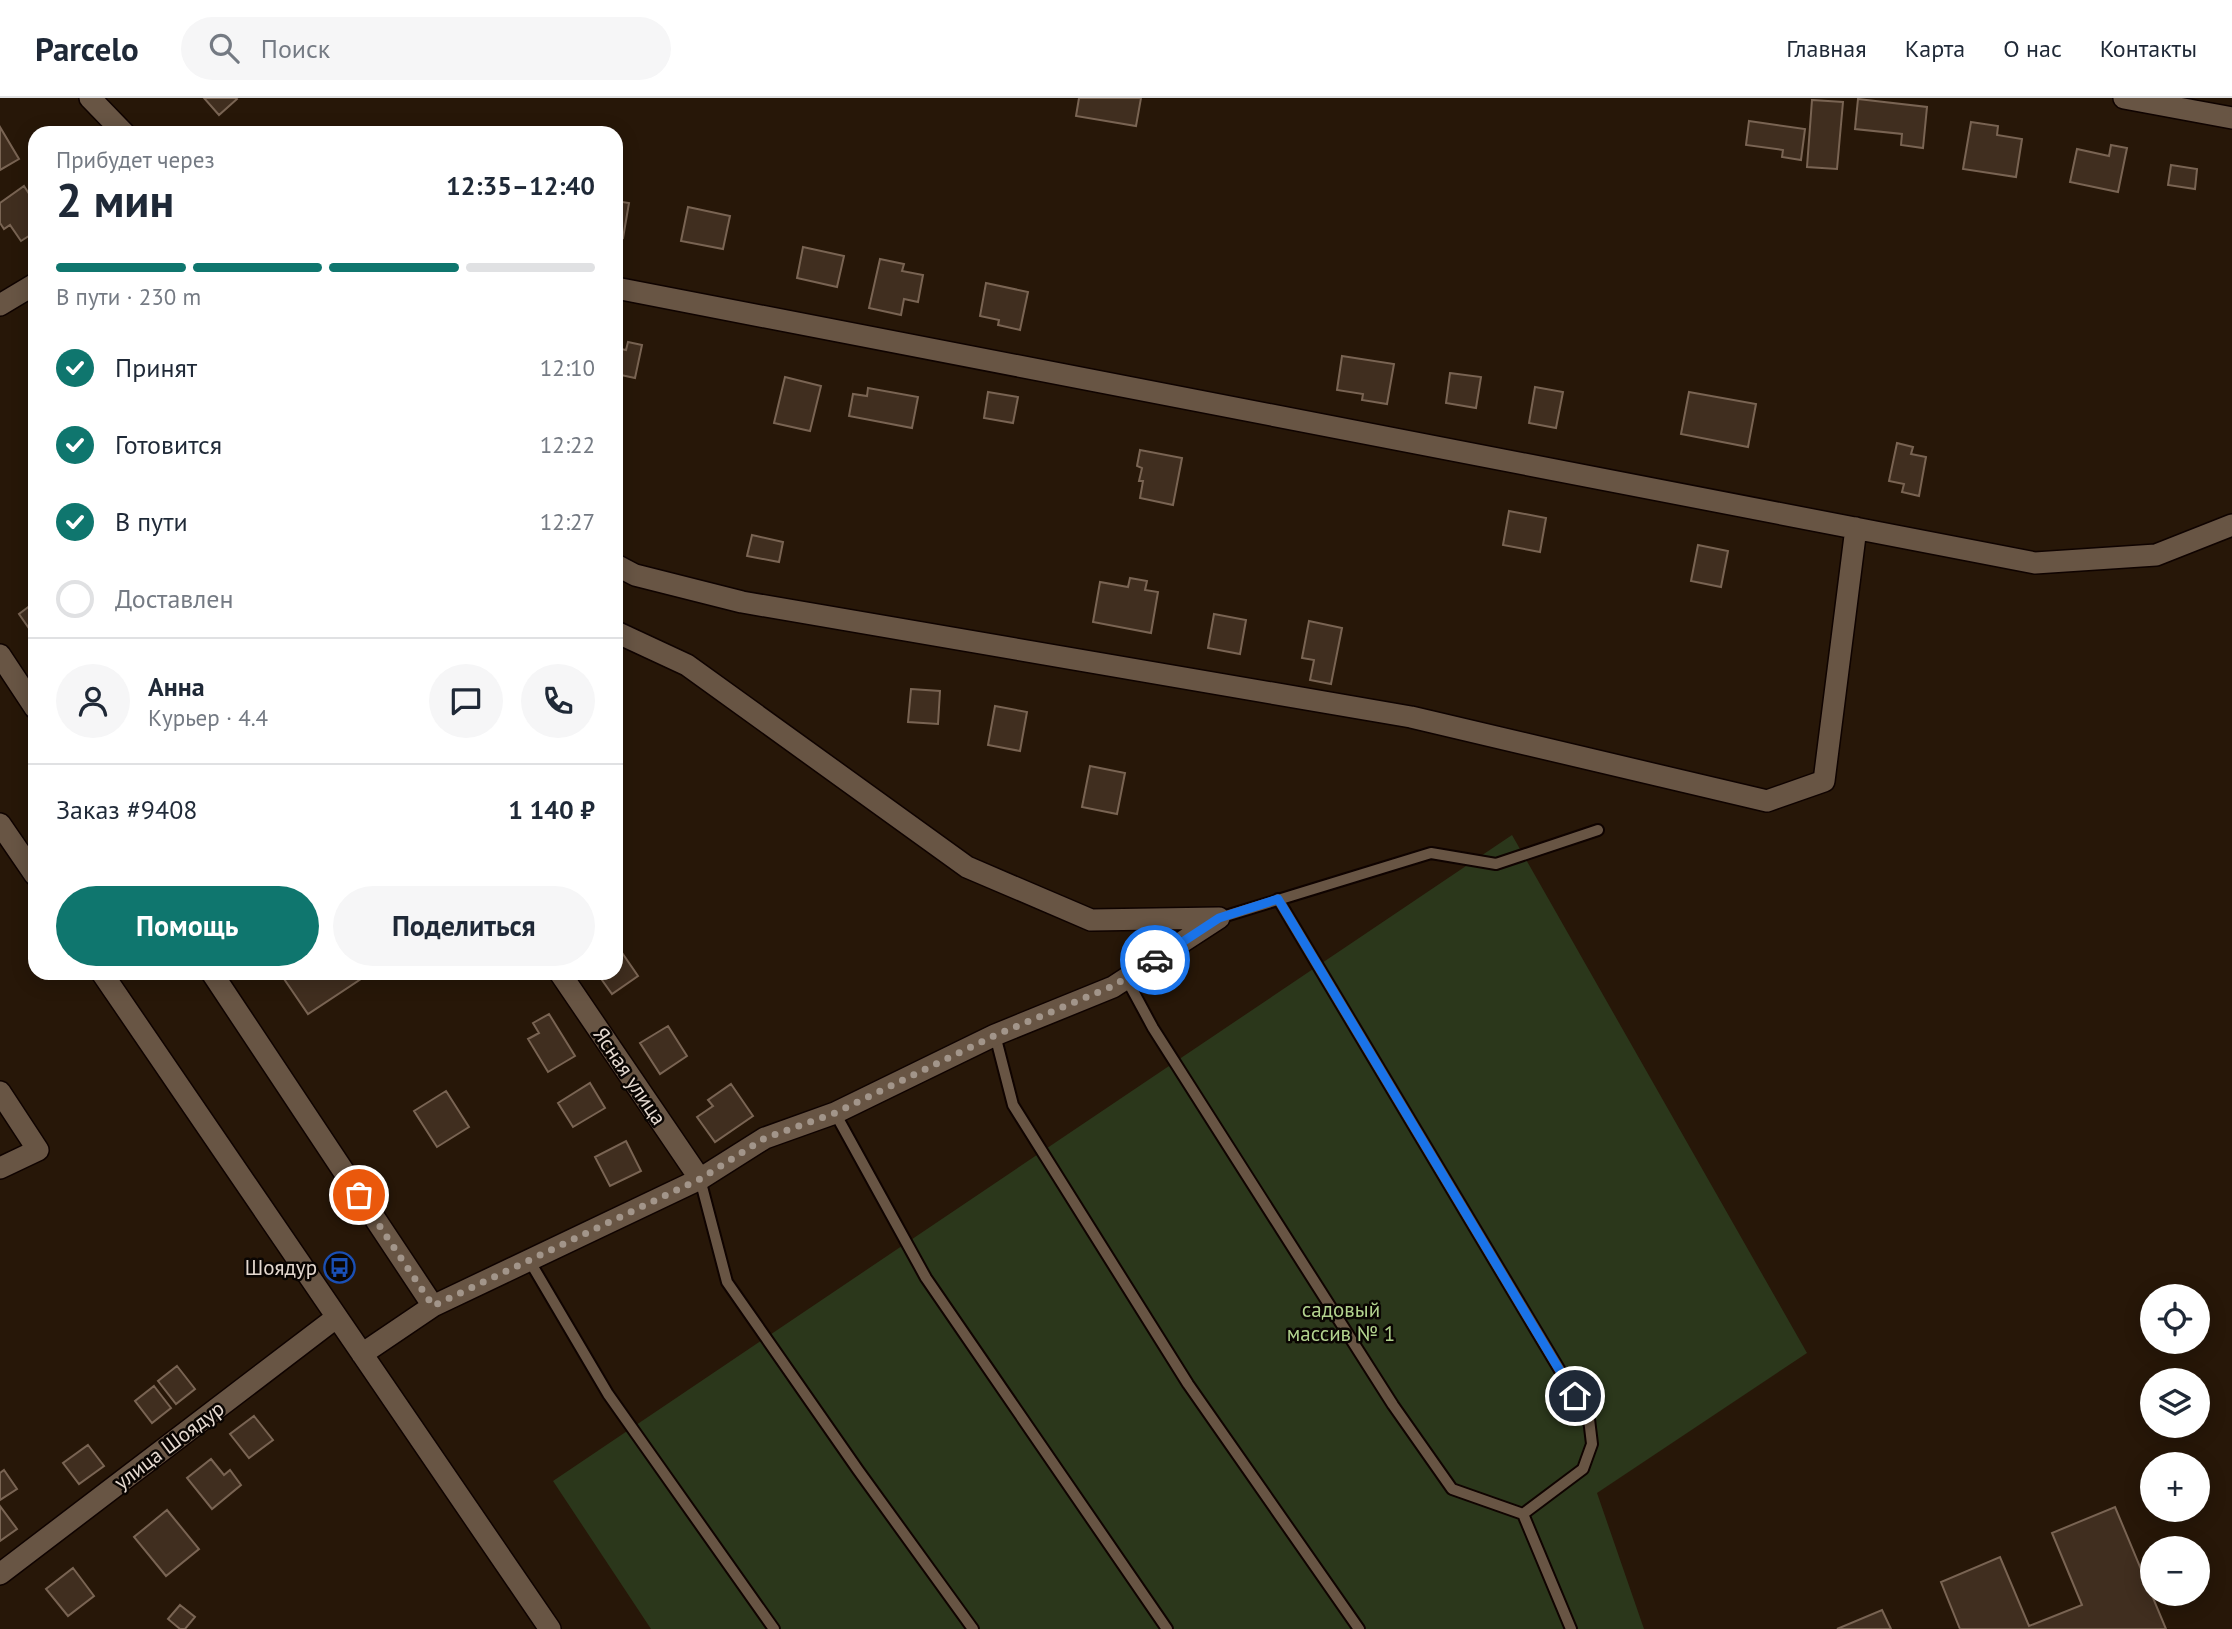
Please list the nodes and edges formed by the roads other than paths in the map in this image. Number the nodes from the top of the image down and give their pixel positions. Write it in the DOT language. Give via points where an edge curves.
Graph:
graph roads {
  1 [pos="90,98"];
  2 [pos="2124,98"];
  3 [pos="2232,118"];
  4 [pos="117,126"];
  5 [pos="28,288"];
  6 [pos="623,289"];
  7 [pos="0,305"];
  8 [pos="2232,525"];
  9 [pos="1856,528"];
  10 [pos="623,569"];
  11 [pos="623,635"];
  12 [pos="0,655"];
  13 [pos="28,697"];
  14 [pos="0,824"];
  15 [pos="1598,830"];
  16 [pos="28,865"];
  17 [pos="1278,899"];
  18 [pos="1219,918"];
  19 [pos="1126,978"];
  20 [pos="107,980"];
  21 [pos="217,980"];
  22 [pos="565,980"];
  23 [pos="996,1035"];
  24 [pos="0,1092"];
  25 [pos="835,1113"];
  26 [pos="0,1168"];
  27 [pos="700,1179"];
  28 [pos="529,1260"];
  29 [pos="433,1306"];
  30 [pos="337,1317"];
  31 [pos="362,1354"];
  32 [pos="1522,1514"];
  33 [pos="0,1574"];
  34 [pos="550,1629"];
  35 [pos="774,1629"];
  36 [pos="973,1629"];
  37 [pos="1167,1629"];
  38 [pos="1359,1629"];
  39 [pos="1571,1629"];
  1 -- 4 [label="street"];
  2 -- 3 [label="street"];
  5 -- 7 [label="street"];
  6 -- 9 [label="street"];
  8 -- 9 [label="street" via="2156,555 2035,563"];
  9 -- 10 [label="street" via="1824,781 1768,801 1410,717 742,602"];
  11 -- 18 [label="street" via="687,665 967,867 1091,920"];
  12 -- 13 [label="street"];
  14 -- 16 [label="street"];
  15 -- 17 [label="lane" via="1496,864 1431,853"];
  17 -- 18 [label="lane"];
  17 -- 32 [label="lane" via="1589,1419 1592,1444 1583,1469"];
  18 -- 19 [label="street"];
  19 -- 23 [label="street"];
  19 -- 32 [label="lane" via="1153,1028 1393,1405 1452,1489"];
  20 -- 30 [label="street"];
  21 -- 29 [label="street"];
  22 -- 27 [label="street, Ясная улица"];
  23 -- 25 [label="street"];
  23 -- 38 [label="lane" via="1013,1105 1188,1384"];
  24 -- 26 [label="street" via="38,1150"];
  25 -- 27 [label="street" via="765,1138"];
  25 -- 37 [label="lane" via="926,1278"];
  27 -- 28 [label="street"];
  27 -- 36 [label="lane" via="727,1282"];
  28 -- 29 [label="street"];
  28 -- 35 [label="lane" via="608,1394"];
  29 -- 31 [label="street"];
  30 -- 31 [label="street"];
  30 -- 33 [label="street, улица Шоядур"];
  31 -- 34 [label="street"];
  32 -- 39 [label="lane"];
}
